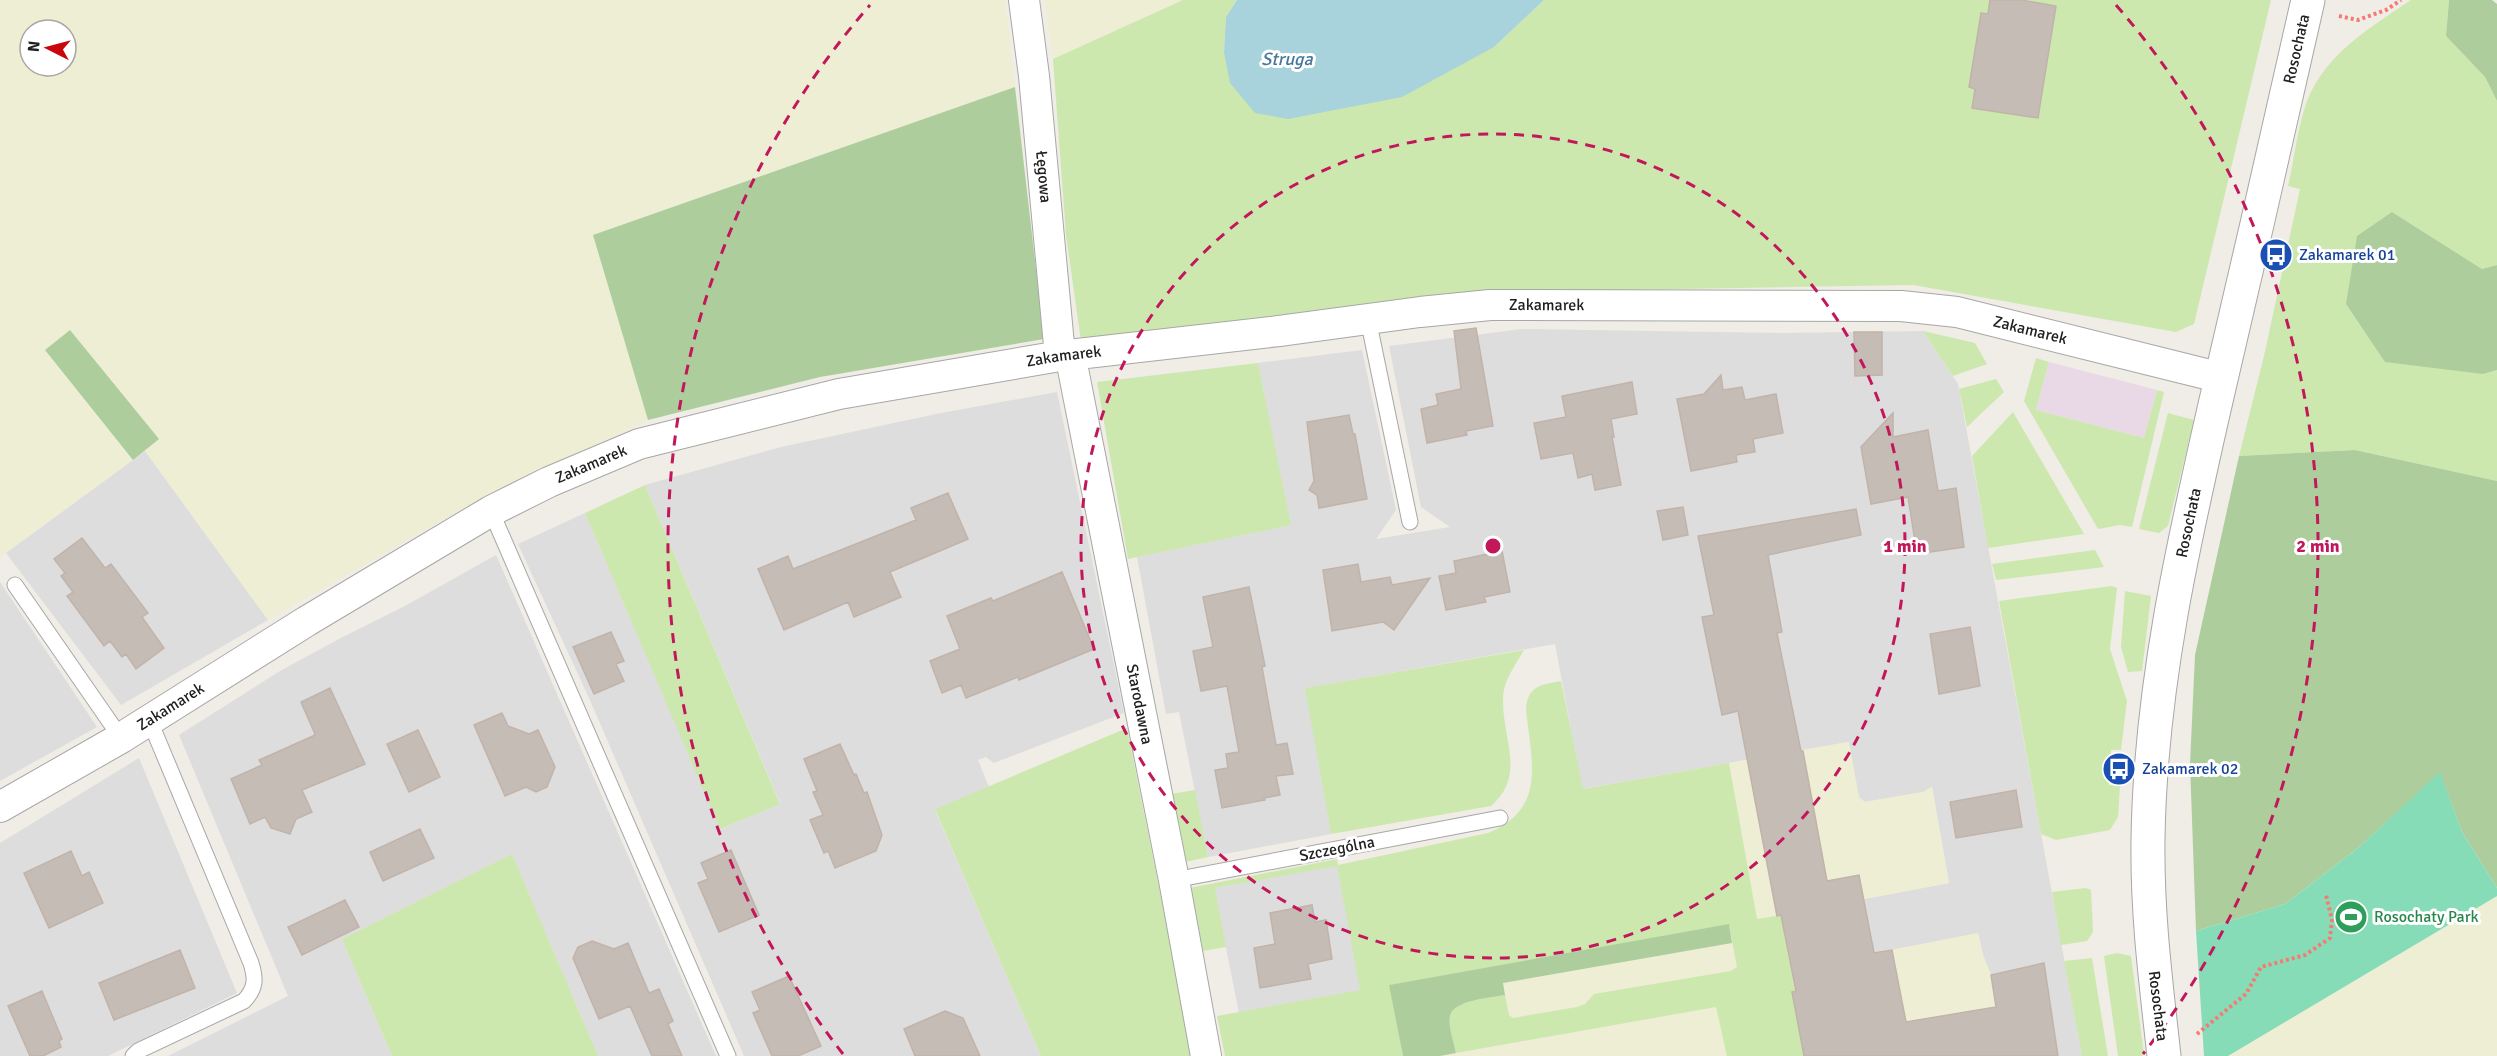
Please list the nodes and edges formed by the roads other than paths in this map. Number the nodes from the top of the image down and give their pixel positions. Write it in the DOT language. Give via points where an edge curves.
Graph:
graph roads {
  1 [pos="1024,0"];
  2 [pos="2307,4"];
  3 [pos="1368,319"];
  4 [pos="1065,355"];
  5 [pos="2222,378"];
  6 [pos="491,511"];
  7 [pos="1410,522"];
  8 [pos="15,585"];
  9 [pos="149,719"];
  10 [pos="121,738"];
  11 [pos="0,807"];
  12 [pos="1500,818"];
  13 [pos="1174,880"];
  14 [pos="133,1056"];
  15 [pos="728,1056"];
  16 [pos="1206,1056"];
  17 [pos="2164,1056"];
  1 -- 4 [label="street, Łęgowa"];
  2 -- 5 [label="street, Rosochata"];
  3 -- 4 [label="street, Zakamarek"];
  3 -- 5 [label="street, Zakamarek" via="1490,305 1901,306 1958,312"];
  3 -- 7 [label="lane"];
  4 -- 6 [label="street, Zakamarek" via="839,394 639,444"];
  4 -- 13 [label="street, Starodawna"];
  5 -- 17 [label="street, Rosochata" via="2174,586 2157,704 2148,876 2150,939"];
  6 -- 9 [label="street, Zakamarek"];
  6 -- 15 [label="lane"];
  8 -- 10 [label="lane"];
  9 -- 10 [label="street, Zakamarek"];
  9 -- 14 [label="lane" via="251,963 255,985 244,1001"];
  10 -- 11 [label="street, Zakamarek"];
  12 -- 13 [label="lane, Szczególna"];
  13 -- 16 [label="street, Starodawna"];
}
